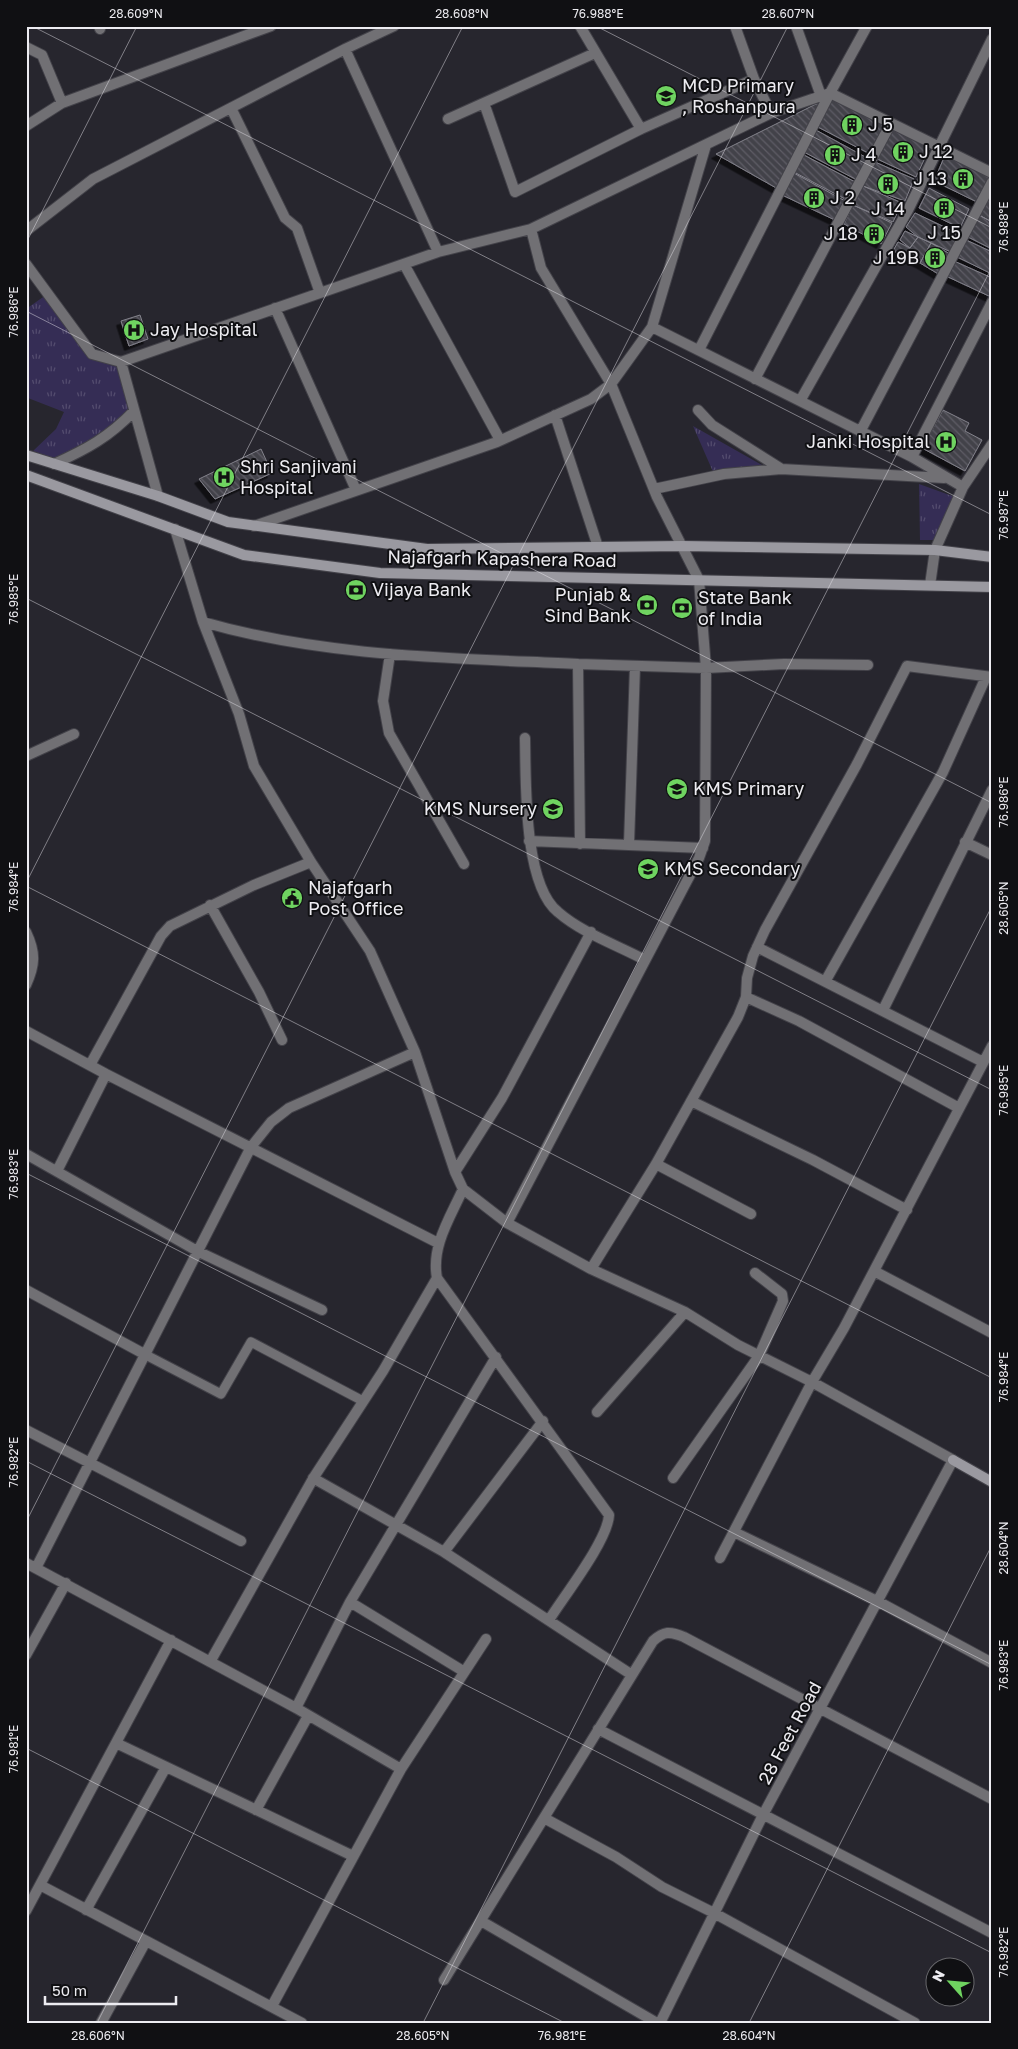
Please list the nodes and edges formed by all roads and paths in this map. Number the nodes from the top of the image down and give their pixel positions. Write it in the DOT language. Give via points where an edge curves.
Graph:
graph roads {
  1 [pos="271,26"];
  2 [pos="394,26"];
  3 [pos="580,26"];
  4 [pos="735,26"];
  5 [pos="796,26"];
  6 [pos="863,28"];
  7 [pos="992,39"];
  8 [pos="26,47"];
  9 [pos="345,49"];
  10 [pos="595,53"];
  11 [pos="754,79"];
  12 [pos="825,94"];
  13 [pos="62,103"];
  14 [pos="484,103"];
  15 [pos="231,108"];
  16 [pos="771,113"];
  17 [pos="448,119"];
  18 [pos="891,123"];
  19 [pos="26,126"];
  20 [pos="641,129"];
  21 [pos="706,145"];
  22 [pos="939,146"];
  23 [pos="992,173"];
  24 [pos="992,182"];
  25 [pos="531,229"];
  26 [pos="26,231"];
  27 [pos="438,252"];
  28 [pos="26,264"];
  29 [pos="404,264"];
  30 [pos="320,293"];
  31 [pos="992,302"];
  32 [pos="275,308"];
  33 [pos="652,327"];
  34 [pos="699,350"];
  35 [pos="121,362"];
  36 [pos="755,379"];
  37 [pos="611,384"];
  38 [pos="800,401"];
  39 [pos="698,410"];
  40 [pos="134,411"];
  41 [pos="555,416"];
  42 [pos="860,432"];
  43 [pos="500,440"];
  44 [pos="992,444"];
  45 [pos="26,455"];
  46 [pos="912,457"];
  47 [pos="54,464"];
  48 [pos="781,469"];
  49 [pos="26,475"];
  50 [pos="948,478"];
  51 [pos="963,487"];
  52 [pos="654,488"];
  53 [pos="356,490"];
  54 [pos="158,496"];
  55 [pos="254,526"];
  56 [pos="175,529"];
  57 [pos="682,546"];
  58 [pos="598,547"];
  59 [pos="935,550"];
  60 [pos="992,557"];
  61 [pos="699,580"];
  62 [pos="930,585"];
  63 [pos="992,587"];
  64 [pos="203,622"];
  65 [pos="390,654"];
  66 [pos="578,664"];
  67 [pos="868,665"];
  68 [pos="635,666"];
  69 [pos="706,668"];
  70 [pos="989,677"];
  71 [pos="74,734"];
  72 [pos="525,738"];
  73 [pos="26,756"];
  74 [pos="992,790"];
  75 [pos="529,841"];
  76 [pos="965,842"];
  77 [pos="580,844"];
  78 [pos="629,844"];
  79 [pos="703,848"];
  80 [pos="992,855"];
  81 [pos="311,862"];
  82 [pos="464,864"];
  83 [pos="210,905"];
  84 [pos="26,932"];
  85 [pos="591,932"];
  86 [pos="757,946"];
  87 [pos="645,960"];
  88 [pos="826,980"];
  89 [pos="26,986"];
  90 [pos="746,998"];
  91 [pos="883,1010"];
  92 [pos="26,1030"];
  93 [pos="282,1040"];
  94 [pos="992,1046"];
  95 [pos="415,1052"];
  96 [pos="983,1062"];
  97 [pos="90,1065"];
  98 [pos="106,1074"];
  99 [pos="691,1101"];
  100 [pos="959,1108"];
  101 [pos="250,1147"];
  102 [pos="26,1154"];
  103 [pos="656,1164"];
  104 [pos="57,1171"];
  105 [pos="455,1172"];
  106 [pos="463,1189"];
  107 [pos="907,1210"];
  108 [pos="751,1214"];
  109 [pos="507,1223"];
  110 [pos="438,1243"];
  111 [pos="199,1252"];
  112 [pos="590,1269"];
  113 [pos="874,1271"];
  114 [pos="755,1273"];
  115 [pos="437,1278"];
  116 [pos="26,1290"];
  117 [pos="322,1310"];
  118 [pos="685,1312"];
  119 [pos="992,1333"];
  120 [pos="146,1355"];
  121 [pos="759,1356"];
  122 [pos="496,1357"];
  123 [pos="812,1382"];
  124 [pos="363,1401"];
  125 [pos="597,1412"];
  126 [pos="543,1421"];
  127 [pos="26,1430"];
  128 [pos="953,1460"];
  129 [pos="90,1463"];
  130 [pos="313,1478"];
  131 [pos="674,1478"];
  132 [pos="992,1482"];
  133 [pos="395,1524"];
  134 [pos="734,1532"];
  135 [pos="241,1542"];
  136 [pos="444,1552"];
  137 [pos="720,1558"];
  138 [pos="26,1563"];
  139 [pos="36,1568"];
  140 [pos="66,1583"];
  141 [pos="350,1602"];
  142 [pos="879,1602"];
  143 [pos="549,1620"];
  144 [pos="486,1639"];
  145 [pos="171,1640"];
  146 [pos="29,1643"];
  147 [pos="26,1655"];
  148 [pos="210,1662"];
  149 [pos="992,1663"];
  150 [pos="463,1671"];
  151 [pos="632,1675"];
  152 [pos="296,1708"];
  153 [pos="821,1710"];
  154 [pos="308,1716"];
  155 [pos="598,1729"];
  156 [pos="116,1743"];
  157 [pos="166,1766"];
  158 [pos="401,1769"];
  159 [pos="992,1799"];
  160 [pos="256,1810"];
  161 [pos="764,1815"];
  162 [pos="544,1818"];
  163 [pos="353,1856"];
  164 [pos="40,1886"];
  165 [pos="86,1910"];
  166 [pos="26,1911"];
  167 [pos="714,1913"];
  168 [pos="481,1921"];
  169 [pos="992,1933"];
  170 [pos="146,1941"];
  171 [pos="444,1980"];
  172 [pos="272,2006"];
  173 [pos="101,2023"];
  174 [pos="302,2023"];
  175 [pos="658,2023"];
  176 [pos="915,2023"];
  1 -- 13 [label="street"];
  2 -- 9 [label="street"];
  3 -- 10 [label="street"];
  4 -- 11 [label="street"];
  5 -- 12 [label="street"];
  6 -- 12 [label="street"];
  7 -- 22 [label="street"];
  8 -- 13 [label="street" via="42,55"];
  9 -- 15 [label="street"];
  9 -- 27 [label="street"];
  10 -- 14 [label="street"];
  10 -- 20 [label="street"];
  11 -- 16 [label="street"];
  11 -- 20 [label="street"];
  12 -- 16 [label="street"];
  12 -- 18 [label="street"];
  12 -- 34 [label="street"];
  13 -- 19 [label="street"];
  14 -- 17 [label="street"];
  14 -- 20 [label="street" via="515,192"];
  15 -- 26 [label="street" via="92,179"];
  15 -- 30 [label="street" via="285,218 297,228"];
  16 -- 21 [label="street"];
  18 -- 22 [label="street"];
  18 -- 36 [label="street"];
  21 -- 25 [label="street"];
  21 -- 33 [label="street"];
  22 -- 23 [label="street"];
  22 -- 38 [label="street" via="908,210"];
  24 -- 42 [label="street"];
  25 -- 27 [label="street"];
  25 -- 37 [label="street" via="541,268"];
  27 -- 29 [label="street"];
  28 -- 35 [label="street" via="92,354"];
  29 -- 30 [label="street"];
  29 -- 43 [label="street"];
  30 -- 32 [label="street"];
  31 -- 46 [label="street"];
  32 -- 35 [label="street"];
  32 -- 53 [label="street"];
  33 -- 34 [label="street"];
  33 -- 37 [label="street"];
  34 -- 36 [label="street"];
  35 -- 40 [label="street"];
  36 -- 38 [label="street"];
  37 -- 41 [label="street" via="591,399"];
  37 -- 52 [label="street"];
  38 -- 42 [label="street"];
  39 -- 48 [label="street" via="712,424"];
  40 -- 47 [label="street" via="89,449"];
  40 -- 54 [label="street"];
  41 -- 43 [label="street"];
  41 -- 58 [label="street"];
  42 -- 46 [label="street"];
  43 -- 53 [label="street"];
  44 -- 51 [label="street"];
  45 -- 47 [label="main road, Najafgarh Kapashera Road"];
  46 -- 50 [label="street"];
  47 -- 54 [label="main road, Najafgarh Kapashera Road"];
  48 -- 50 [label="street"];
  48 -- 52 [label="street" via="724,474"];
  49 -- 56 [label="main road, Najafgarh Kapashera Road"];
  50 -- 51 [label="street"];
  51 -- 59 [label="street"];
  52 -- 57 [label="street"];
  53 -- 55 [label="street"];
  54 -- 55 [label="main road, Najafgarh Kapashera Road" via="228,522"];
  55 -- 58 [label="main road, Najafgarh Kapashera Road" via="427,549"];
  56 -- 61 [label="main road, Najafgarh Kapashera Road" via="244,555 380,573"];
  56 -- 64 [label="street"];
  57 -- 58 [label="main road, Najafgarh Kapashera Road"];
  57 -- 59 [label="main road, Najafgarh Kapashera Road"];
  57 -- 61 [label="street"];
  59 -- 60 [label="main road, Najafgarh Kapashera Road"];
  59 -- 62 [label="street"];
  61 -- 62 [label="main road, Najafgarh Kapashera Road"];
  61 -- 69 [label="street"];
  62 -- 63 [label="main road, Najafgarh Kapashera Road"];
  64 -- 65 [label="street" via="242,634"];
  64 -- 81 [label="street" via="239,714 254,766"];
  65 -- 66 [label="street"];
  65 -- 82 [label="street" via="383,701 389,733"];
  66 -- 68 [label="street"];
  66 -- 77 [label="street"];
  67 -- 69 [label="street" via="784,664"];
  68 -- 69 [label="street"];
  68 -- 78 [label="street"];
  69 -- 79 [label="street"];
  70 -- 86 [label="street" via="906,666 852,773"];
  70 -- 88 [label="street" via="943,772"];
  71 -- 73 [label="street"];
  72 -- 75 [label="street"];
  74 -- 76 [label="street"];
  75 -- 77 [label="street"];
  75 -- 85 [label="street" via="539,880 549,902 556,912"];
  76 -- 80 [label="street"];
  76 -- 91 [label="street"];
  77 -- 78 [label="street"];
  78 -- 79 [label="street"];
  79 -- 87 [label="street"];
  81 -- 83 [label="street"];
  81 -- 95 [label="street" via="370,952"];
  83 -- 93 [label="street"];
  83 -- 97 [label="street" via="170,926 161,936"];
  84 -- 89 [label="street" via="35,956"];
  85 -- 87 [label="street"];
  85 -- 105 [label="street" via="502,1098"];
  86 -- 88 [label="street"];
  86 -- 90 [label="street" via="747,978"];
  87 -- 109 [label="street"];
  88 -- 91 [label="street"];
  90 -- 99 [label="street"];
  90 -- 100 [label="street" via="799,1021"];
  91 -- 96 [label="street"];
  92 -- 97 [label="street"];
  94 -- 96 [label="street"];
  95 -- 101 [label="street" via="289,1108 271,1122"];
  95 -- 105 [label="street"];
  96 -- 100 [label="street"];
  97 -- 98 [label="street"];
  98 -- 101 [label="street"];
  98 -- 104 [label="street"];
  99 -- 103 [label="street"];
  99 -- 107 [label="street"];
  100 -- 107 [label="street"];
  101 -- 110 [label="street"];
  101 -- 111 [label="street"];
  102 -- 104 [label="street"];
  103 -- 108 [label="street"];
  103 -- 112 [label="street"];
  104 -- 111 [label="street"];
  105 -- 106 [label="street"];
  106 -- 109 [label="street"];
  106 -- 110 [label="street"];
  107 -- 113 [label="street"];
  109 -- 112 [label="street"];
  110 -- 115 [label="street" via="434,1264"];
  111 -- 117 [label="street"];
  111 -- 120 [label="street"];
  112 -- 118 [label="street"];
  113 -- 119 [label="street"];
  113 -- 123 [label="street"];
  114 -- 121 [label="street" via="784,1297"];
  115 -- 122 [label="street"];
  115 -- 124 [label="street"];
  116 -- 120 [label="street"];
  118 -- 121 [label="street"];
  118 -- 125 [label="street"];
  120 -- 124 [label="lane" via="221,1394 251,1342"];
  120 -- 129 [label="street"];
  121 -- 123 [label="street"];
  121 -- 131 [label="street"];
  122 -- 126 [label="street"];
  122 -- 133 [label="street"];
  123 -- 128 [label="street"];
  123 -- 134 [label="street"];
  124 -- 130 [label="street"];
  126 -- 136 [label="street"];
  126 -- 143 [label="street" via="609,1515 597,1545"];
  127 -- 129 [label="street"];
  128 -- 132 [label="main road"];
  128 -- 142 [label="street, 28 Feet Road"];
  129 -- 135 [label="street"];
  129 -- 139 [label="street"];
  130 -- 133 [label="street"];
  130 -- 148 [label="street"];
  133 -- 136 [label="street"];
  133 -- 141 [label="street"];
  134 -- 137 [label="street"];
  134 -- 142 [label="street"];
  136 -- 143 [label="street"];
  138 -- 139 [label="street"];
  139 -- 140 [label="street"];
  140 -- 145 [label="street"];
  140 -- 146 [label="street"];
  141 -- 150 [label="street"];
  141 -- 152 [label="street"];
  142 -- 149 [label="street"];
  142 -- 153 [label="street, 28 Feet Road"];
  143 -- 151 [label="street"];
  144 -- 150 [label="street"];
  145 -- 148 [label="street"];
  145 -- 156 [label="street"];
  146 -- 147 [label="street"];
  148 -- 152 [label="street"];
  150 -- 158 [label="street"];
  151 -- 153 [label="street" via="652,1641 662,1632 672,1632"];
  151 -- 155 [label="street"];
  152 -- 154 [label="street"];
  153 -- 159 [label="street"];
  153 -- 161 [label="street, 28 Feet Road"];
  154 -- 158 [label="street"];
  154 -- 160 [label="street"];
  155 -- 161 [label="street"];
  155 -- 162 [label="street"];
  156 -- 157 [label="street"];
  156 -- 164 [label="street"];
  157 -- 160 [label="street"];
  157 -- 165 [label="street"];
  158 -- 163 [label="street"];
  160 -- 163 [label="street"];
  161 -- 167 [label="street, 28 Feet Road"];
  161 -- 169 [label="street"];
  162 -- 167 [label="street" via="616,1857 662,1887"];
  162 -- 168 [label="street"];
  163 -- 172 [label="street"];
  164 -- 165 [label="street"];
  164 -- 166 [label="street"];
  165 -- 170 [label="street"];
  167 -- 175 [label="street, 28 Feet Road"];
  167 -- 176 [label="street"];
  168 -- 171 [label="street"];
  168 -- 175 [label="street"];
  170 -- 172 [label="street"];
  170 -- 173 [label="street"];
  172 -- 174 [label="street"];
}
